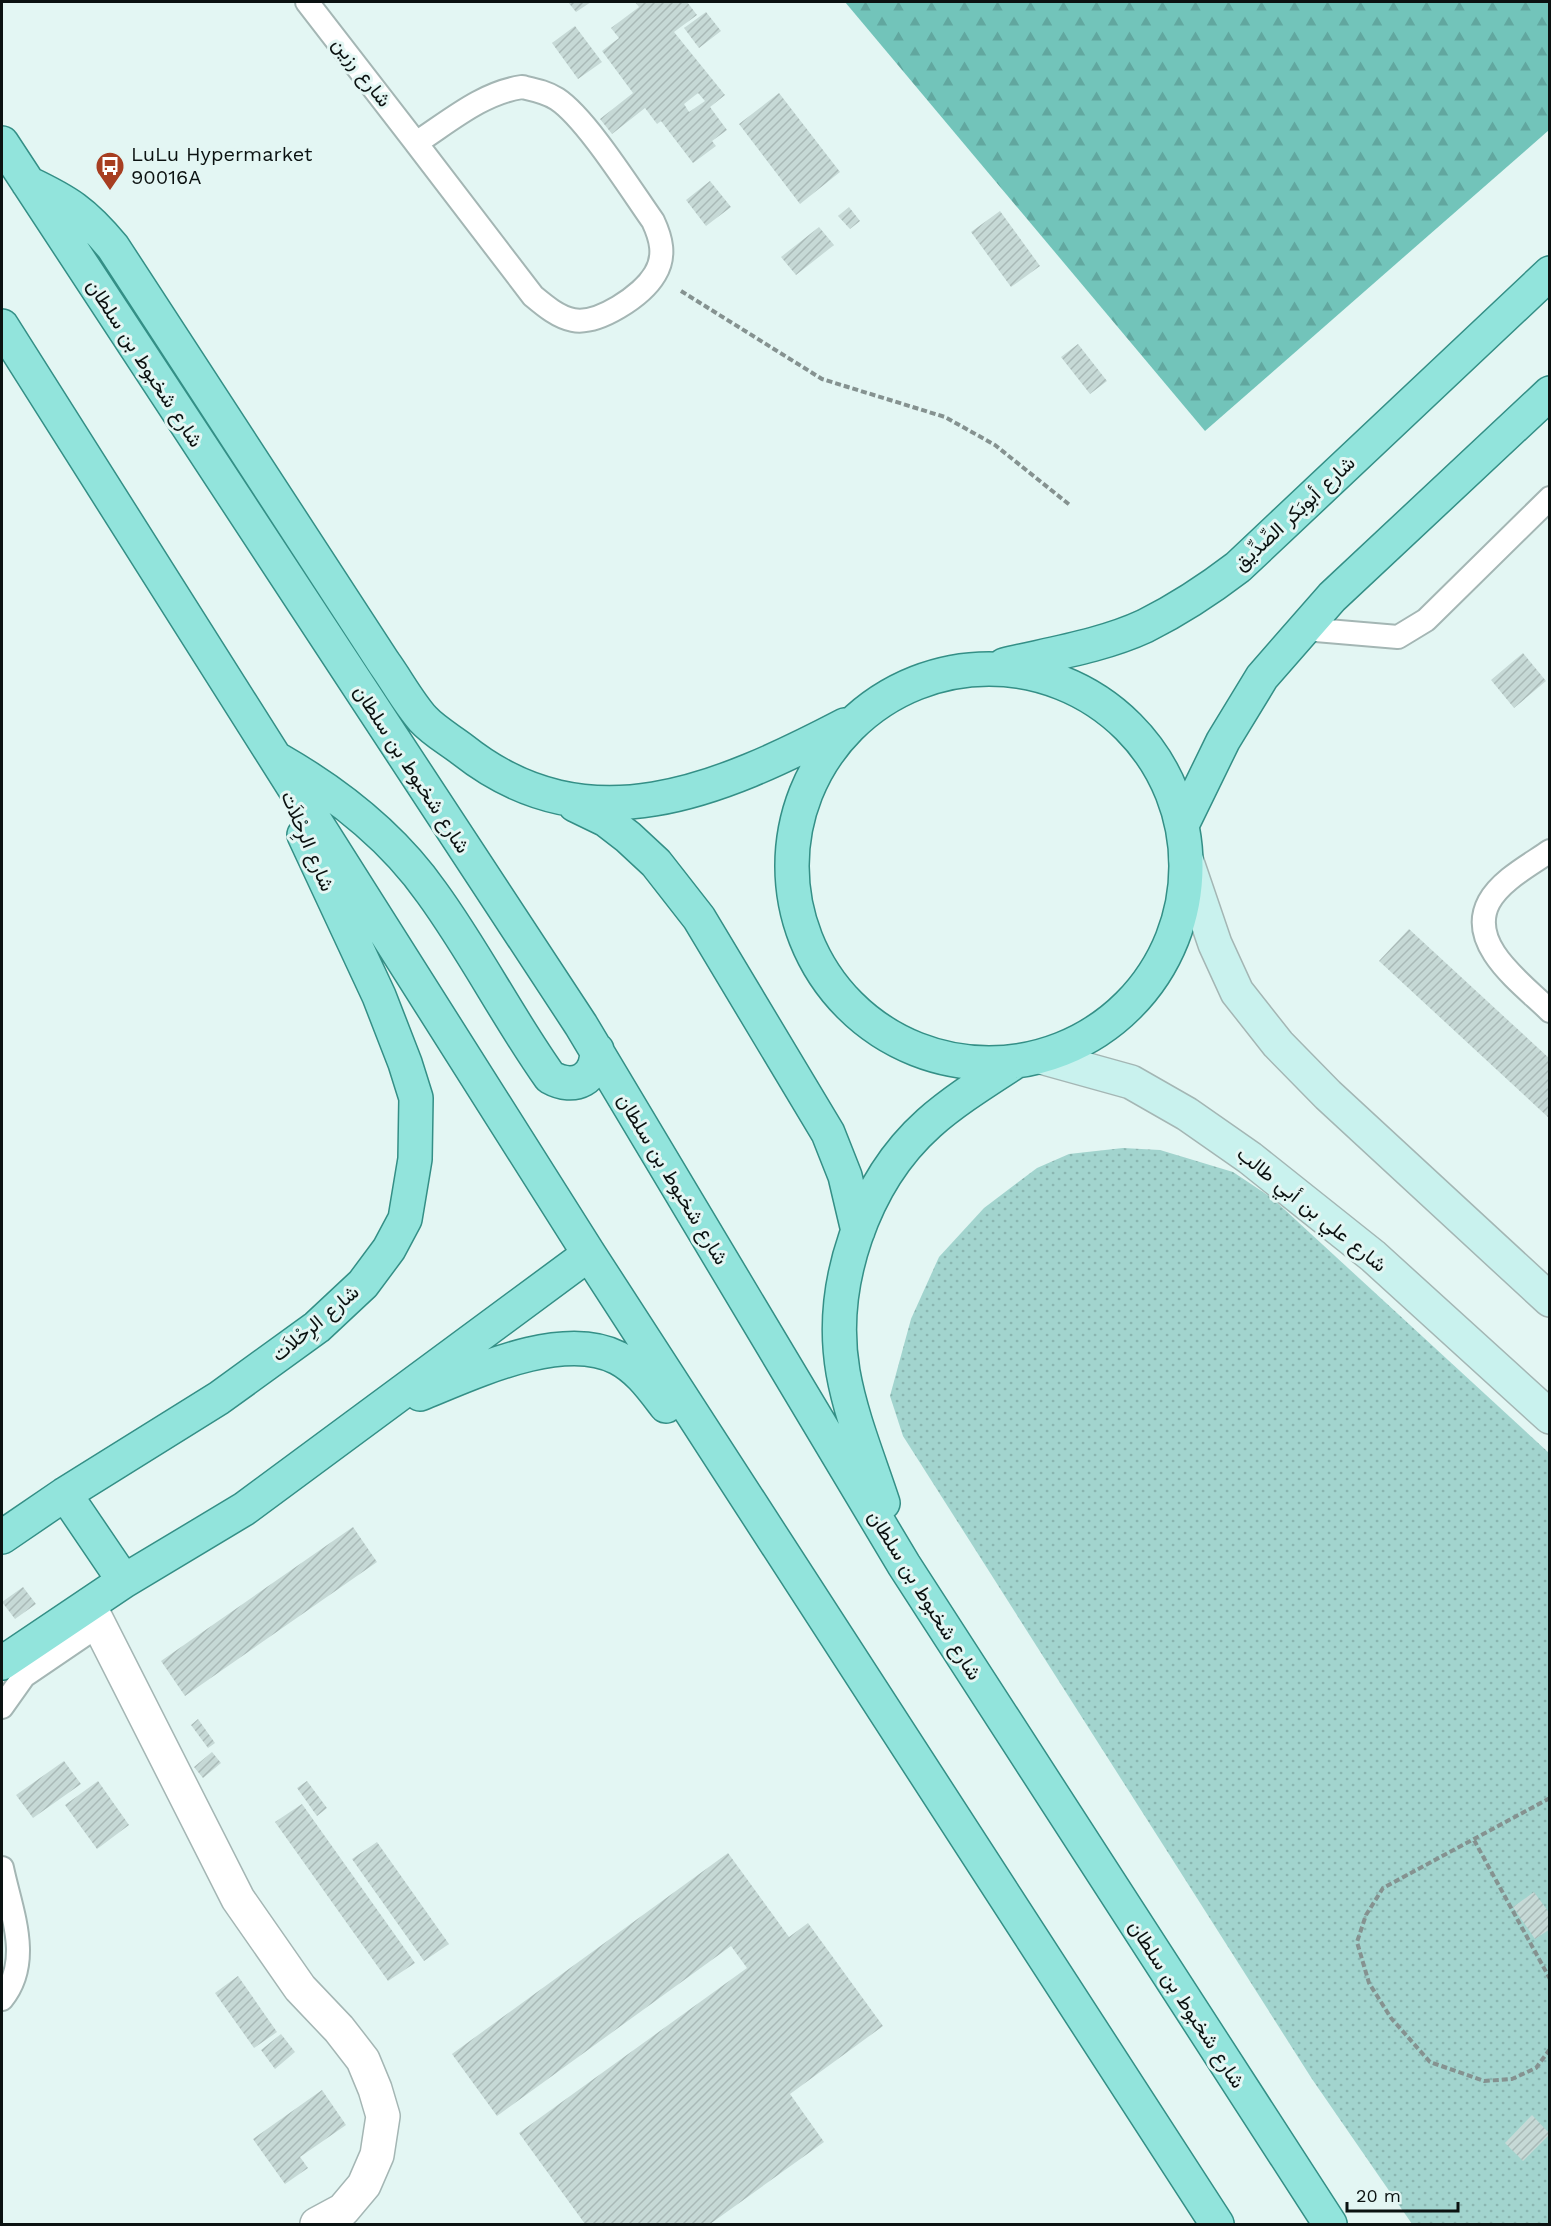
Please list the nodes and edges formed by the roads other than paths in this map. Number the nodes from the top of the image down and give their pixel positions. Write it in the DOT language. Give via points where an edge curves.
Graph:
graph roads {
  1 [pos="307,2"];
  2 [pos="2,142"];
  3 [pos="416,143"];
  4 [pos="27,183"];
  5 [pos="1550,273"];
  6 [pos="2,326"];
  7 [pos="1550,393"];
  8 [pos="1550,498"];
  9 [pos="1304,629"];
  10 [pos="989,669"];
  11 [pos="860,717"];
  12 [pos="272,756"];
  13 [pos="562,799"];
  14 [pos="1182,825"];
  15 [pos="1550,852"];
  16 [pos="1186,859"];
  17 [pos="1550,1011"];
  18 [pos="597,1050"];
  19 [pos="1028,1059"];
  20 [pos="858,1231"];
  21 [pos="589,1254"];
  22 [pos="1550,1300"];
  23 [pos="377,1411"];
  24 [pos="1550,1417"];
  25 [pos="65,1494"];
  26 [pos="2,1537"];
  27 [pos="904,1565"];
  28 [pos="790,1567"];
  29 [pos="124,1581"];
  30 [pos="94,1615"];
  31 [pos="2,1663"];
  32 [pos="2,1707"];
  33 [pos="2,1868"];
  34 [pos="2,1999"];
  35 [pos="317,2224"];
  36 [pos="1217,2224"];
  37 [pos="1330,2224"];
  1 -- 3 [label="lane, شارع رزين"];
  2 -- 4 [label="main road, شارع شخبوط بن سلطان"];
  3 -- 3 [label="lane, شارع رزين" via="500,90 522,87 543,92 581,122 653,221 662,239 655,274 606,315 587,321 571,320 550,310 533,296"];
  4 -- 13 [label="main road" via="70,203 91,220 113,247 424,720 484,767 518,785"];
  4 -- 18 [label="main road, شارع شخبوط بن سلطان"];
  5 -- 10 [label="main road, شارع أبوبَكر الصِّدِّيق" via="1238,567 1200,596 1143,627"];
  6 -- 12 [label="main road"];
  7 -- 9 [label="main road" via="1332,597"];
  8 -- 9 [label="lane" via="1413,630 1398,637"];
  9 -- 14 [label="main road" via="1262,677 1223,741"];
  10 -- 11 [label="main road" via="954,672 920,681 888,696"];
  10 -- 14 [label="main road" via="1027,673 1064,684 1097,702 1151,755 1170,789"];
  11 -- 13 [label="main road" via="779,759 723,782 624,804"];
  11 -- 19 [label="main road" via="833,745 813,778 799,814 793,852 794,891 802,928 819,964 869,1022 902,1042 938,1057 976,1063"];
  12 -- 18 [label="main road" via="327,789 398,852 432,893 550,1077 573,1085 584,1081 597,1062"];
  12 -- 21 [label="main road"];
  12 -- 25 [label="main road, شارع الرِحْلاَت" via="379,996 416,1098 416,1159 405,1219 363,1284 317,1326 219,1398"];
  13 -- 20 [label="main road" via="606,820 628,837 656,862 699,918 828,1133 845,1176"];
  14 -- 16 [label="main road"];
  15 -- 17 [label="lane" via="1506,882 1489,902 1483,922 1487,940 1500,961"];
  16 -- 19 [label="main road" via="1185,892 1178,924 1149,984 1101,1029 1072,1046"];
  16 -- 22 [label="main road" via="1215,944 1237,992 1278,1044"];
  18 -- 27 [label="main road, شارع شخبوط بن سلطان"];
  19 -- 20 [label="main road" via="929,1123 905,1148 878,1187"];
  19 -- 24 [label="main road, شارع علي بن أبي طالب" via="1131,1083 1187,1114 1250,1158 1373,1256"];
  20 -- 27 [label="main road" via="843,1292 843,1372"];
  21 -- 23 [label="main road"];
  21 -- 28 [label="main road"];
  23 -- 28 [label="main road" via="502,1361 532,1353 567,1348 617,1358 644,1377"];
  23 -- 29 [label="main road" via="244,1509"];
  25 -- 26 [label="main road, شارع الرِحْلاَت"];
  25 -- 29 [label="main road"];
  27 -- 37 [label="main road, شارع شخبوط بن سلطان"];
  28 -- 36 [label="main road"];
  29 -- 30 [label="main road"];
  30 -- 31 [label="main road"];
  30 -- 32 [label="lane" via="24,1676"];
  30 -- 35 [label="street" via="238,1899 300,1988 363,2060 375,2090 383,2116 376,2155 364,2186 343,2210"];
  33 -- 34 [label="lane" via="20,1948 18,1968"];
}
